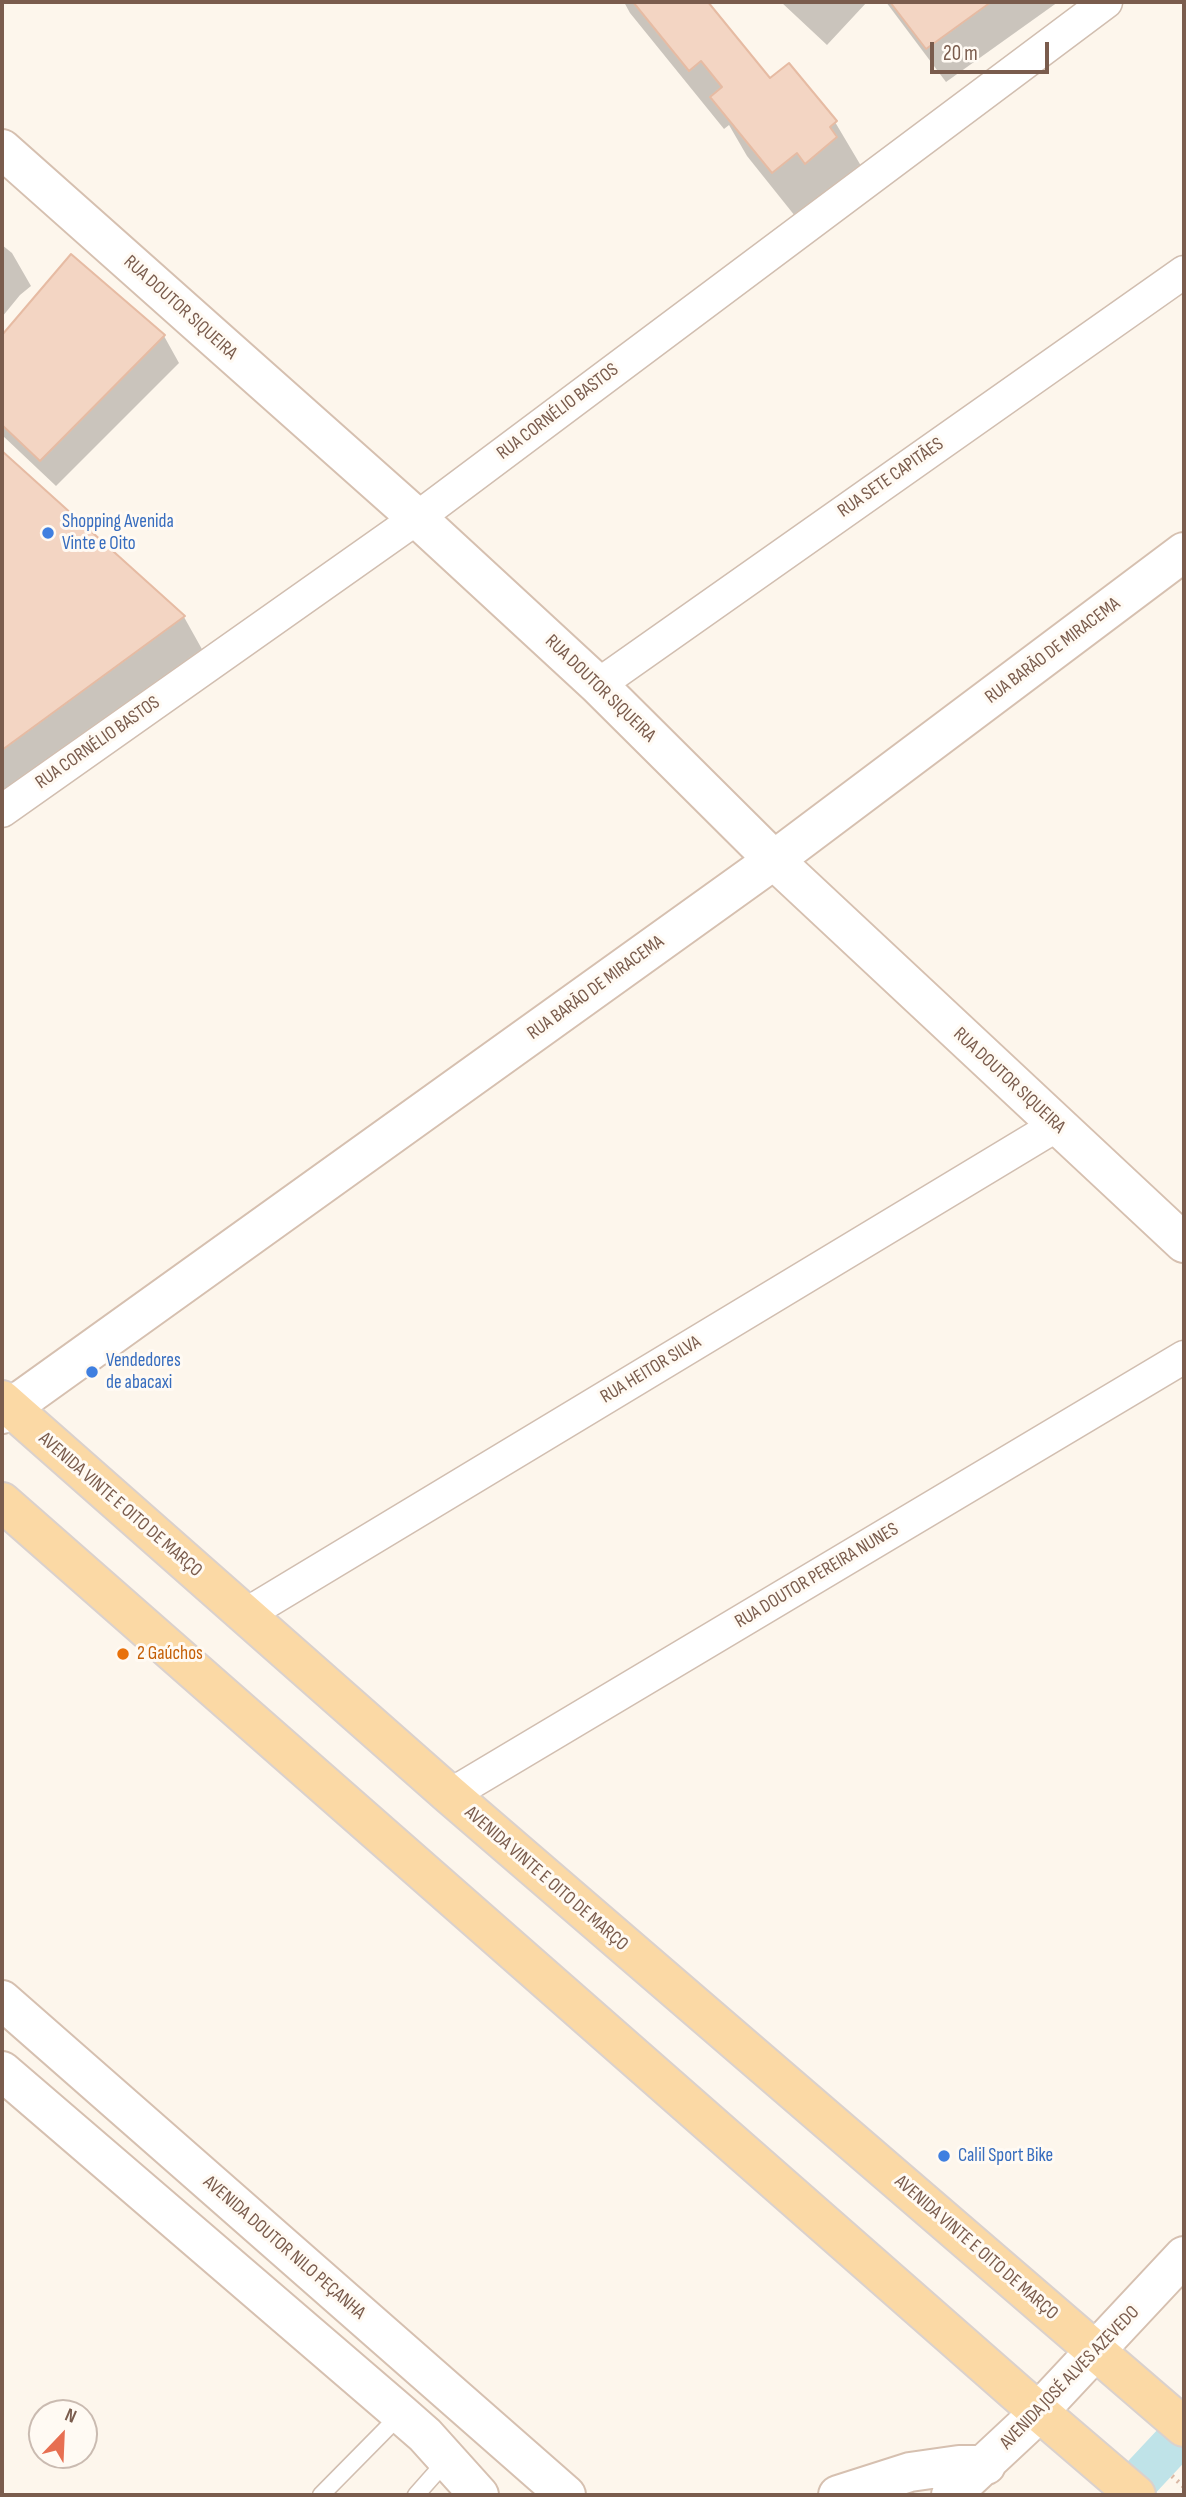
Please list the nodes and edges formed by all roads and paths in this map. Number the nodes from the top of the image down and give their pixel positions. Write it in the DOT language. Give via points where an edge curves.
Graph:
graph roads {
  1 [pos="1106,2"];
  2 [pos="2,149"];
  3 [pos="1184,272"];
  4 [pos="417,518"];
  5 [pos="1184,552"];
  6 [pos="597,685"];
  7 [pos="2,811"];
  8 [pos="774,860"];
  9 [pos="1057,1125"];
  10 [pos="1184,1243"];
  11 [pos="1184,1357"];
  12 [pos="5,1407"];
  13 [pos="2,1502"];
  14 [pos="246,1615"];
  15 [pos="450,1795"];
  16 [pos="2,2000"];
  17 [pos="2,2071"];
  18 [pos="1184,2256"];
  19 [pos="1096,2351"];
  20 [pos="1039,2412"];
  21 [pos="401,2414"];
  22 [pos="1184,2427"];
  23 [pos="447,2460"];
  24 [pos="986,2465"];
  25 [pos="321,2495"];
  26 [pos="416,2495"];
  27 [pos="479,2495"];
  28 [pos="566,2495"];
  29 [pos="838,2495"];
  30 [pos="951,2495"];
  31 [pos="1136,2495"];
  1 -- 4 [label="street, RUA CORNÉLIO BASTOS"];
  2 -- 4 [label="main road, RUA DOUTOR SIQUEIRA"];
  3 -- 6 [label="street, RUA SETE CAPITÃES"];
  4 -- 6 [label="main road, RUA DOUTOR SIQUEIRA"];
  4 -- 7 [label="street, RUA CORNÉLIO BASTOS"];
  5 -- 8 [label="main road, RUA BARÃO DE MIRACEMA"];
  6 -- 8 [label="main road, RUA DOUTOR SIQUEIRA"];
  8 -- 9 [label="main road, RUA DOUTOR SIQUEIRA"];
  8 -- 12 [label="main road, RUA BARÃO DE MIRACEMA"];
  9 -- 10 [label="main road, RUA DOUTOR SIQUEIRA"];
  9 -- 14 [label="street, RUA HEITOR SILVA"];
  11 -- 15 [label="street, RUA DOUTOR PEREIRA NUNES"];
  12 -- 14 [label="main road, AVENIDA VINTE E OITO DE MARÇO"];
  13 -- 20 [label="main road"];
  14 -- 15 [label="main road, AVENIDA VINTE E OITO DE MARÇO"];
  15 -- 19 [label="main road, AVENIDA VINTE E OITO DE MARÇO"];
  16 -- 28 [label="main road, AVENIDA DOUTOR NILO PEÇANHA"];
  17 -- 21 [label="main road"];
  18 -- 19 [label="main road, AVENIDA JOSÉ ALVES AZEVEDO"];
  19 -- 20 [label="main road, AVENIDA JOSÉ ALVES AZEVEDO"];
  19 -- 22 [label="main road, AVENIDA VINTE E OITO DE MARÇO"];
  20 -- 24 [label="main road, AVENIDA JOSÉ ALVES AZEVEDO"];
  20 -- 31 [label="main road"];
  21 -- 23 [label="main road"];
  21 -- 25 [label="lane"];
  23 -- 26 [label="lane"];
  23 -- 27 [label="main road"];
  24 -- 29 [label="main road" via="910,2472"];
  24 -- 30 [label="main road, AVENIDA JOSÉ ALVES AZEVEDO"];
}
